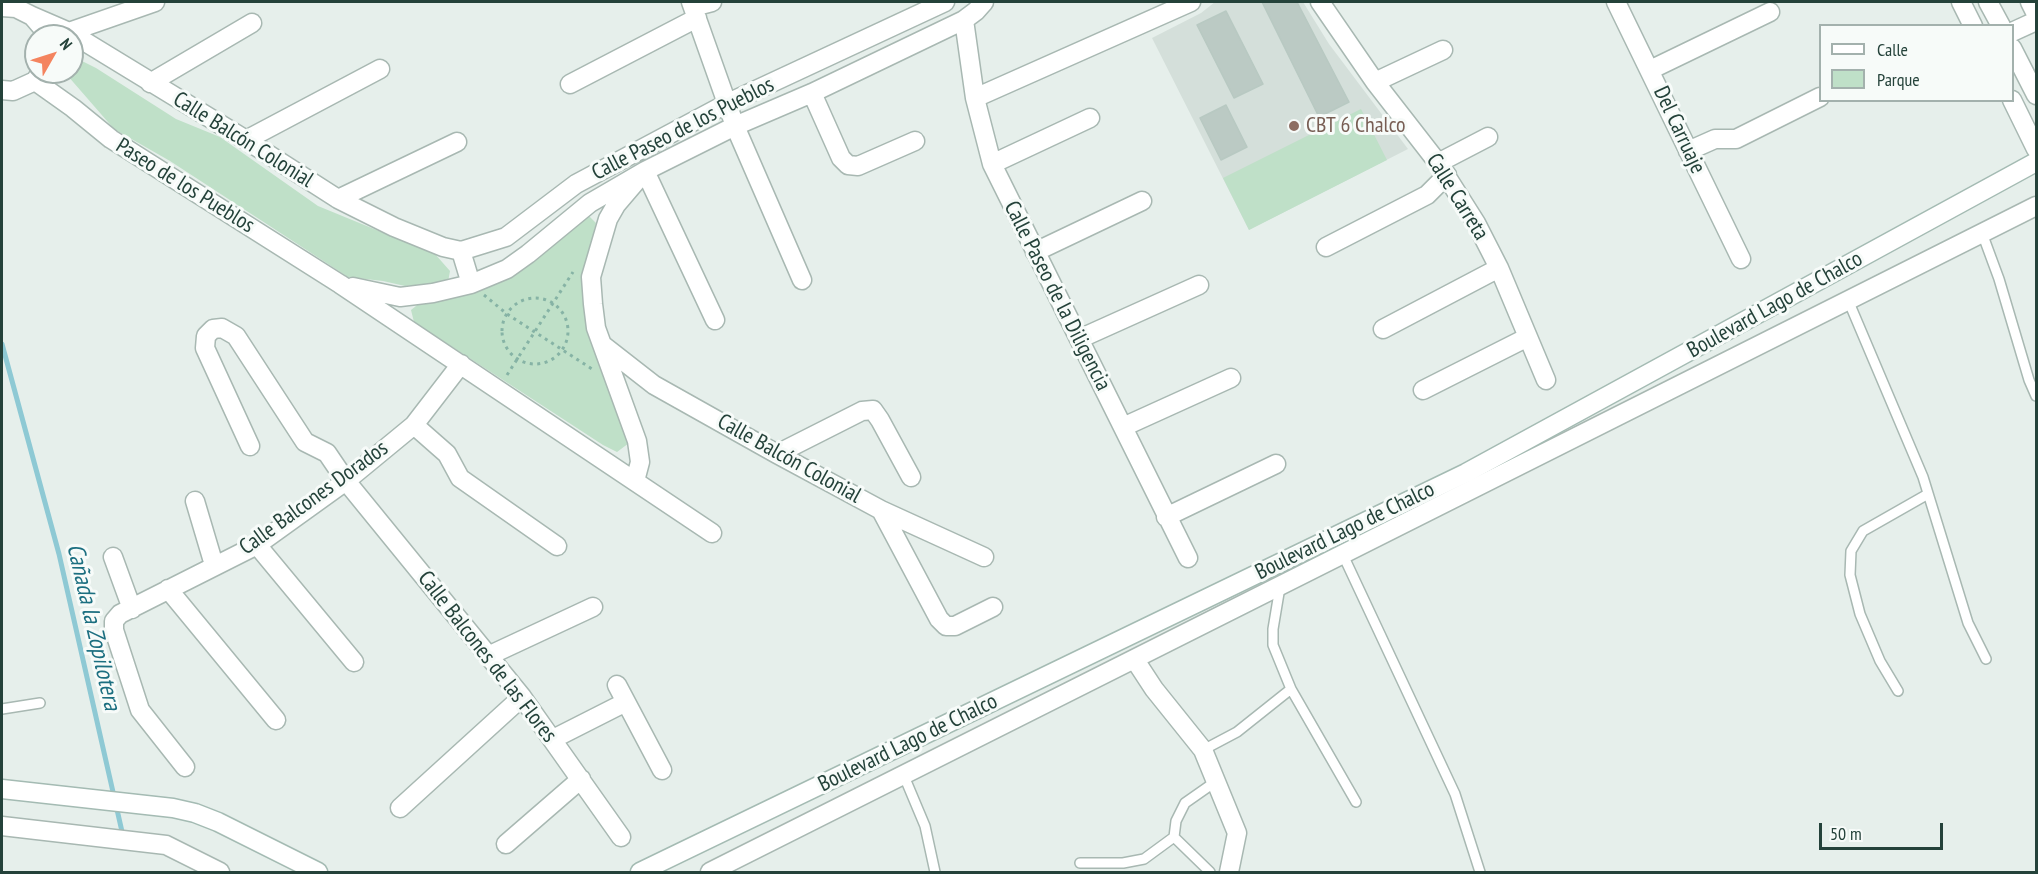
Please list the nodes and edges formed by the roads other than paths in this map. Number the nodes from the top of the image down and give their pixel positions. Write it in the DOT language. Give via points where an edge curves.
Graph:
graph roads {
  1 [pos="155,2"];
  2 [pos="712,2"];
  3 [pos="945,2"];
  4 [pos="984,2"];
  5 [pos="1191,2"];
  6 [pos="1616,2"];
  7 [pos="1961,2"];
  8 [pos="1988,2"];
  9 [pos="2030,2"];
  10 [pos="1327,4"];
  11 [pos="117,7"];
  12 [pos="2,8"];
  13 [pos="694,9"];
  14 [pos="1770,12"];
  15 [pos="2037,14"];
  16 [pos="32,16"];
  17 [pos="964,20"];
  18 [pos="2037,21"];
  19 [pos="252,22"];
  20 [pos="39,24"];
  21 [pos="50,24"];
  22 [pos="84,24"];
  23 [pos="1972,24"];
  24 [pos="2000,24"];
  25 [pos="2014,32"];
  26 [pos="84,41"];
  27 [pos="1443,50"];
  28 [pos="2014,50"];
  29 [pos="380,69"];
  30 [pos="1650,70"];
  31 [pos="1375,82"];
  32 [pos="150,83"];
  33 [pos="25,84"];
  34 [pos="47,84"];
  35 [pos="570,84"];
  36 [pos="2,90"];
  37 [pos="812,93"];
  38 [pos="2037,94"];
  39 [pos="975,98"];
  40 [pos="1819,98"];
  41 [pos="2013,102"];
  42 [pos="726,105"];
  43 [pos="1090,118"];
  44 [pos="735,126"];
  45 [pos="1488,137"];
  46 [pos="246,140"];
  47 [pos="915,141"];
  48 [pos="457,142"];
  49 [pos="2037,149"];
  50 [pos="1688,151"];
  51 [pos="2037,162"];
  52 [pos="992,164"];
  53 [pos="1442,169"];
  54 [pos="645,171"];
  55 [pos="576,184"];
  56 [pos="338,200"];
  57 [pos="1142,201"];
  58 [pos="590,202"];
  59 [pos="2037,206"];
  60 [pos="608,219"];
  61 [pos="1982,233"];
  62 [pos="1326,247"];
  63 [pos="460,251"];
  64 [pos="1035,252"];
  65 [pos="1741,259"];
  66 [pos="1499,268"];
  67 [pos="802,280"];
  68 [pos="340,284"];
  69 [pos="471,284"];
  70 [pos="1199,285"];
  71 [pos="1848,300"];
  72 [pos="715,320"];
  73 [pos="1383,329"];
  74 [pos="1528,337"];
  75 [pos="1079,339"];
  76 [pos="604,346"];
  77 [pos="461,364"];
  78 [pos="1231,378"];
  79 [pos="1546,380"];
  80 [pos="1423,390"];
  81 [pos="2037,396"];
  82 [pos="414,425"];
  83 [pos="1123,426"];
  84 [pos="250,446"];
  85 [pos="777,454"];
  86 [pos="1276,464"];
  87 [pos="911,477"];
  88 [pos="635,481"];
  89 [pos="346,482"];
  90 [pos="1928,494"];
  91 [pos="195,501"];
  92 [pos="881,510"];
  93 [pos="1166,517"];
  94 [pos="712,533"];
  95 [pos="257,545"];
  96 [pos="556,546"];
  97 [pos="1343,555"];
  98 [pos="113,557"];
  99 [pos="984,557"];
  100 [pos="1188,558"];
  101 [pos="214,565"];
  102 [pos="1280,587"];
  103 [pos="168,589"];
  104 [pos="592,607"];
  105 [pos="993,607"];
  106 [pos="132,609"];
  107 [pos="488,656"];
  108 [pos="1986,659"];
  109 [pos="1135,660"];
  110 [pos="354,662"];
  111 [pos="618,685"];
  112 [pos="1291,689"];
  113 [pos="1898,692"];
  114 [pos="522,697"];
  115 [pos="626,702"];
  116 [pos="40,703"];
  117 [pos="2,709"];
  118 [pos="276,720"];
  119 [pos="553,739"];
  120 [pos="1203,750"];
  121 [pos="185,767"];
  122 [pos="662,770"];
  123 [pos="904,776"];
  124 [pos="581,779"];
  125 [pos="1215,782"];
  126 [pos="2,789"];
  127 [pos="1356,802"];
  128 [pos="400,808"];
  129 [pos="2,826"];
  130 [pos="621,837"];
  131 [pos="1174,837"];
  132 [pos="506,844"];
  133 [pos="1080,863"];
  134 [pos="220,873"];
  135 [pos="318,873"];
  136 [pos="640,873"];
  137 [pos="710,873"];
  138 [pos="935,873"];
  139 [pos="1210,873"];
  140 [pos="1229,873"];
  141 [pos="1480,873"];
  1 -- 11 [label="street"];
  2 -- 13 [label="street"];
  3 -- 42 [label="street, Calle Paseo de los Pueblos"];
  4 -- 17 [label="street, Calle Paseo de los Pueblos"];
  5 -- 39 [label="street"];
  6 -- 30 [label="street, Del Carruaje"];
  7 -- 23 [label="street"];
  8 -- 24 [label="street"];
  9 -- 15 [label="street"];
  10 -- 31 [label="street, Calle Carreta"];
  11 -- 22 [label="street"];
  12 -- 16 [label="street, Calle Balcón Colonial" via="16,8"];
  13 -- 35 [label="street"];
  13 -- 42 [label="street"];
  14 -- 30 [label="street"];
  16 -- 20 [label="street"];
  16 -- 21 [label="street, Calle Balcón Colonial"];
  17 -- 37 [label="street, Calle Paseo de los Pueblos"];
  17 -- 39 [label="street, Calle Paseo de la Diligencia"];
  18 -- 25 [label="street"];
  19 -- 32 [label="street"];
  26 -- 32 [label="street, Calle Balcón Colonial"];
  27 -- 31 [label="street"];
  28 -- 38 [label="street"];
  29 -- 46 [label="street"];
  30 -- 50 [label="street, Del Carruaje"];
  31 -- 53 [label="street, Calle Carreta"];
  32 -- 46 [label="street, Calle Balcón Colonial"];
  33 -- 36 [label="street" via="13,91"];
  34 -- 68 [label="street, Paseo de los Pueblos" via="111,139"];
  37 -- 44 [label="street, Calle Paseo de los Pueblos"];
  37 -- 47 [label="street" via="841,158 848,165 858,166"];
  39 -- 52 [label="street, Calle Paseo de la Diligencia"];
  40 -- 50 [label="street" via="1736,139 1715,139"];
  41 -- 49 [label="street"];
  42 -- 44 [label="street"];
  42 -- 55 [label="street, Calle Paseo de los Pueblos"];
  43 -- 52 [label="street"];
  44 -- 54 [label="street, Calle Paseo de los Pueblos"];
  44 -- 67 [label="street"];
  45 -- 53 [label="street"];
  46 -- 56 [label="street, Calle Balcón Colonial"];
  48 -- 56 [label="street"];
  50 -- 65 [label="street, Del Carruaje"];
  51 -- 136 [label="street, Boulevard Lago de Chalco" via="1466,473"];
  52 -- 64 [label="street, Calle Paseo de la Diligencia"];
  53 -- 62 [label="street" via="1427,195"];
  53 -- 66 [label="street, Calle Carreta"];
  54 -- 58 [label="street, Calle Paseo de los Pueblos"];
  54 -- 60 [label="street"];
  54 -- 72 [label="street"];
  55 -- 58 [label="street"];
  55 -- 63 [label="street, Calle Paseo de los Pueblos" via="506,237"];
  56 -- 63 [label="street, Calle Balcón Colonial" via="394,227"];
  57 -- 64 [label="street"];
  58 -- 60 [label="street"];
  58 -- 69 [label="street, Calle Paseo de los Pueblos" via="507,269"];
  59 -- 61 [label="street"];
  60 -- 76 [label="street" via="591,277 596,328"];
  61 -- 71 [label="street"];
  61 -- 81 [label="lane"];
  63 -- 69 [label="street"];
  64 -- 75 [label="street, Calle Paseo de la Diligencia"];
  66 -- 73 [label="street"];
  66 -- 74 [label="street, Calle Carreta"];
  68 -- 69 [label="street, Calle Paseo de los Pueblos" via="400,297"];
  68 -- 77 [label="street"];
  70 -- 75 [label="street"];
  71 -- 90 [label="lane"];
  71 -- 97 [label="street"];
  74 -- 79 [label="street, Calle Carreta"];
  74 -- 80 [label="street"];
  75 -- 83 [label="street, Calle Paseo de la Diligencia"];
  76 -- 85 [label="street, Calle Balcón Colonial" via="654,385"];
  76 -- 88 [label="street" via="637,441 640,462"];
  77 -- 82 [label="street, Calle Balcones Dorados"];
  77 -- 88 [label="street"];
  78 -- 83 [label="street"];
  82 -- 89 [label="street, Calle Balcones Dorados"];
  82 -- 96 [label="street" via="447,454 460,478"];
  83 -- 93 [label="street, Calle Paseo de la Diligencia"];
  84 -- 89 [label="street, Calle Balcones de las Flores" via="205,348 206,336 213,329 222,328 236,336 305,442 327,453"];
  85 -- 87 [label="street" via="862,411 873,410"];
  85 -- 92 [label="street, Calle Balcón Colonial"];
  86 -- 93 [label="street"];
  88 -- 94 [label="street"];
  89 -- 95 [label="street, Calle Balcones Dorados"];
  89 -- 107 [label="street, Calle Balcones de las Flores"];
  90 -- 108 [label="lane" via="1968,623"];
  90 -- 113 [label="lane" via="1863,531 1851,551 1850,575 1860,614"];
  91 -- 101 [label="street"];
  92 -- 99 [label="street, Calle Balcón Colonial"];
  92 -- 105 [label="street" via="946,626 955,626"];
  93 -- 100 [label="street, Calle Paseo de la Diligencia"];
  95 -- 101 [label="street, Calle Balcones Dorados"];
  95 -- 110 [label="street"];
  97 -- 102 [label="street"];
  97 -- 141 [label="lane" via="1455,794"];
  98 -- 106 [label="street"];
  101 -- 103 [label="street, Calle Balcones Dorados"];
  102 -- 109 [label="street"];
  102 -- 112 [label="lane" via="1273,645"];
  103 -- 106 [label="street, Calle Balcones Dorados"];
  103 -- 118 [label="street"];
  104 -- 107 [label="street"];
  106 -- 121 [label="street, Calle Balcones Dorados" via="120,614 114,621 114,630 140,710"];
  107 -- 114 [label="street, Calle Balcones de las Flores"];
  109 -- 120 [label="street"];
  109 -- 123 [label="street"];
  111 -- 115 [label="street"];
  112 -- 120 [label="lane" via="1237,732"];
  112 -- 127 [label="lane"];
  114 -- 119 [label="street, Calle Balcones de las Flores"];
  114 -- 128 [label="street"];
  115 -- 119 [label="street"];
  115 -- 122 [label="street"];
  116 -- 117 [label="lane"];
  119 -- 124 [label="street, Calle Balcones de las Flores"];
  120 -- 125 [label="street"];
  123 -- 137 [label="street"];
  123 -- 138 [label="lane" via="925,826"];
  124 -- 130 [label="street, Calle Balcones de las Flores"];
  124 -- 132 [label="street"];
  125 -- 131 [label="lane" via="1185,803 1176,821"];
  125 -- 140 [label="street" via="1237,833"];
  126 -- 135 [label="street" via="195,813"];
  129 -- 134 [label="street" via="166,845"];
  131 -- 133 [label="lane" via="1144,859"];
  131 -- 139 [label="lane"];
}
